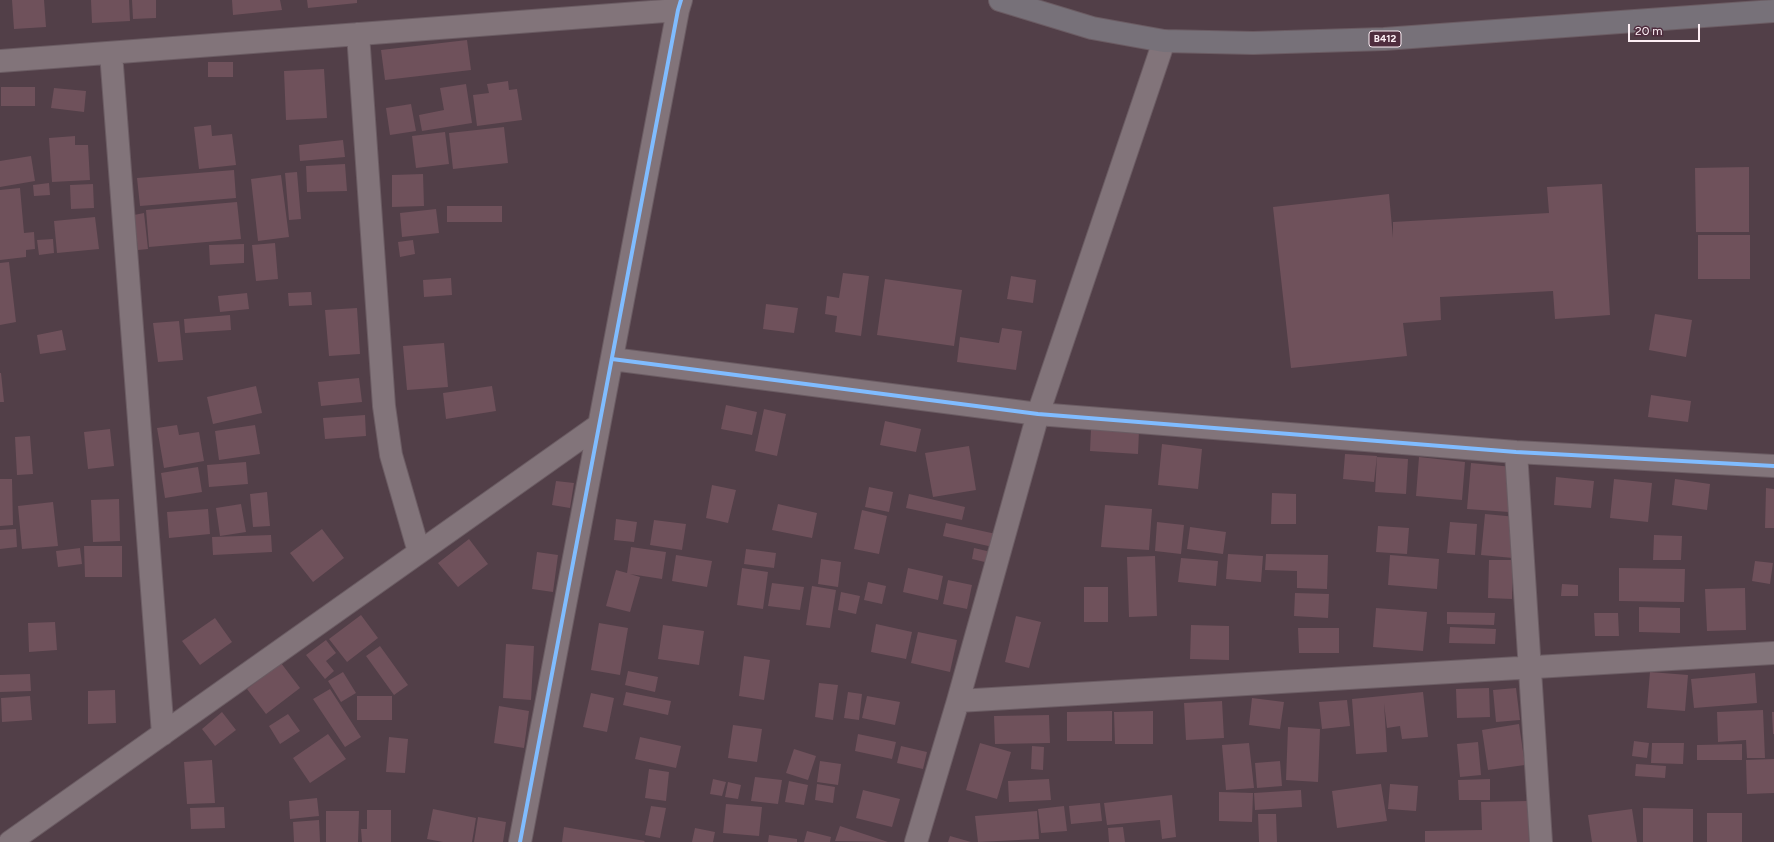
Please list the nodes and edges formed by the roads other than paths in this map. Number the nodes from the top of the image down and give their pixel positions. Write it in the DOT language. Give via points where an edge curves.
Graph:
graph roads {
  1 [pos="1000,0"];
  2 [pos="679,5"];
  3 [pos="1774,11"];
  4 [pos="358,34"];
  5 [pos="1164,41"];
  6 [pos="111,53"];
  7 [pos="0,61"];
  8 [pos="612,359"];
  9 [pos="1038,414"];
  10 [pos="599,424"];
  11 [pos="1516,452"];
  12 [pos="1774,466"];
  13 [pos="420,552"];
  14 [pos="1774,652"];
  15 [pos="1530,667"];
  16 [pos="958,702"];
  17 [pos="163,734"];
  18 [pos="10,842"];
  19 [pos="520,842"];
  20 [pos="916,842"];
  21 [pos="1541,842"];
  1 -- 5 [label="main road, B412" via="1092,28"];
  2 -- 4 [label="street"];
  2 -- 8 [label="street"];
  3 -- 5 [label="main road, B412" via="1384,38 1253,42"];
  4 -- 6 [label="street"];
  4 -- 13 [label="street" via="384,406 391,454"];
  5 -- 9 [label="street"];
  6 -- 7 [label="street"];
  6 -- 17 [label="street"];
  8 -- 9 [label="street"];
  8 -- 10 [label="street"];
  9 -- 11 [label="street"];
  9 -- 16 [label="street"];
  10 -- 13 [label="street"];
  10 -- 19 [label="street"];
  11 -- 12 [label="street"];
  11 -- 15 [label="street"];
  13 -- 17 [label="street"];
  14 -- 15 [label="street"];
  15 -- 16 [label="street"];
  15 -- 21 [label="street"];
  16 -- 20 [label="street"];
  17 -- 18 [label="street"];
}
